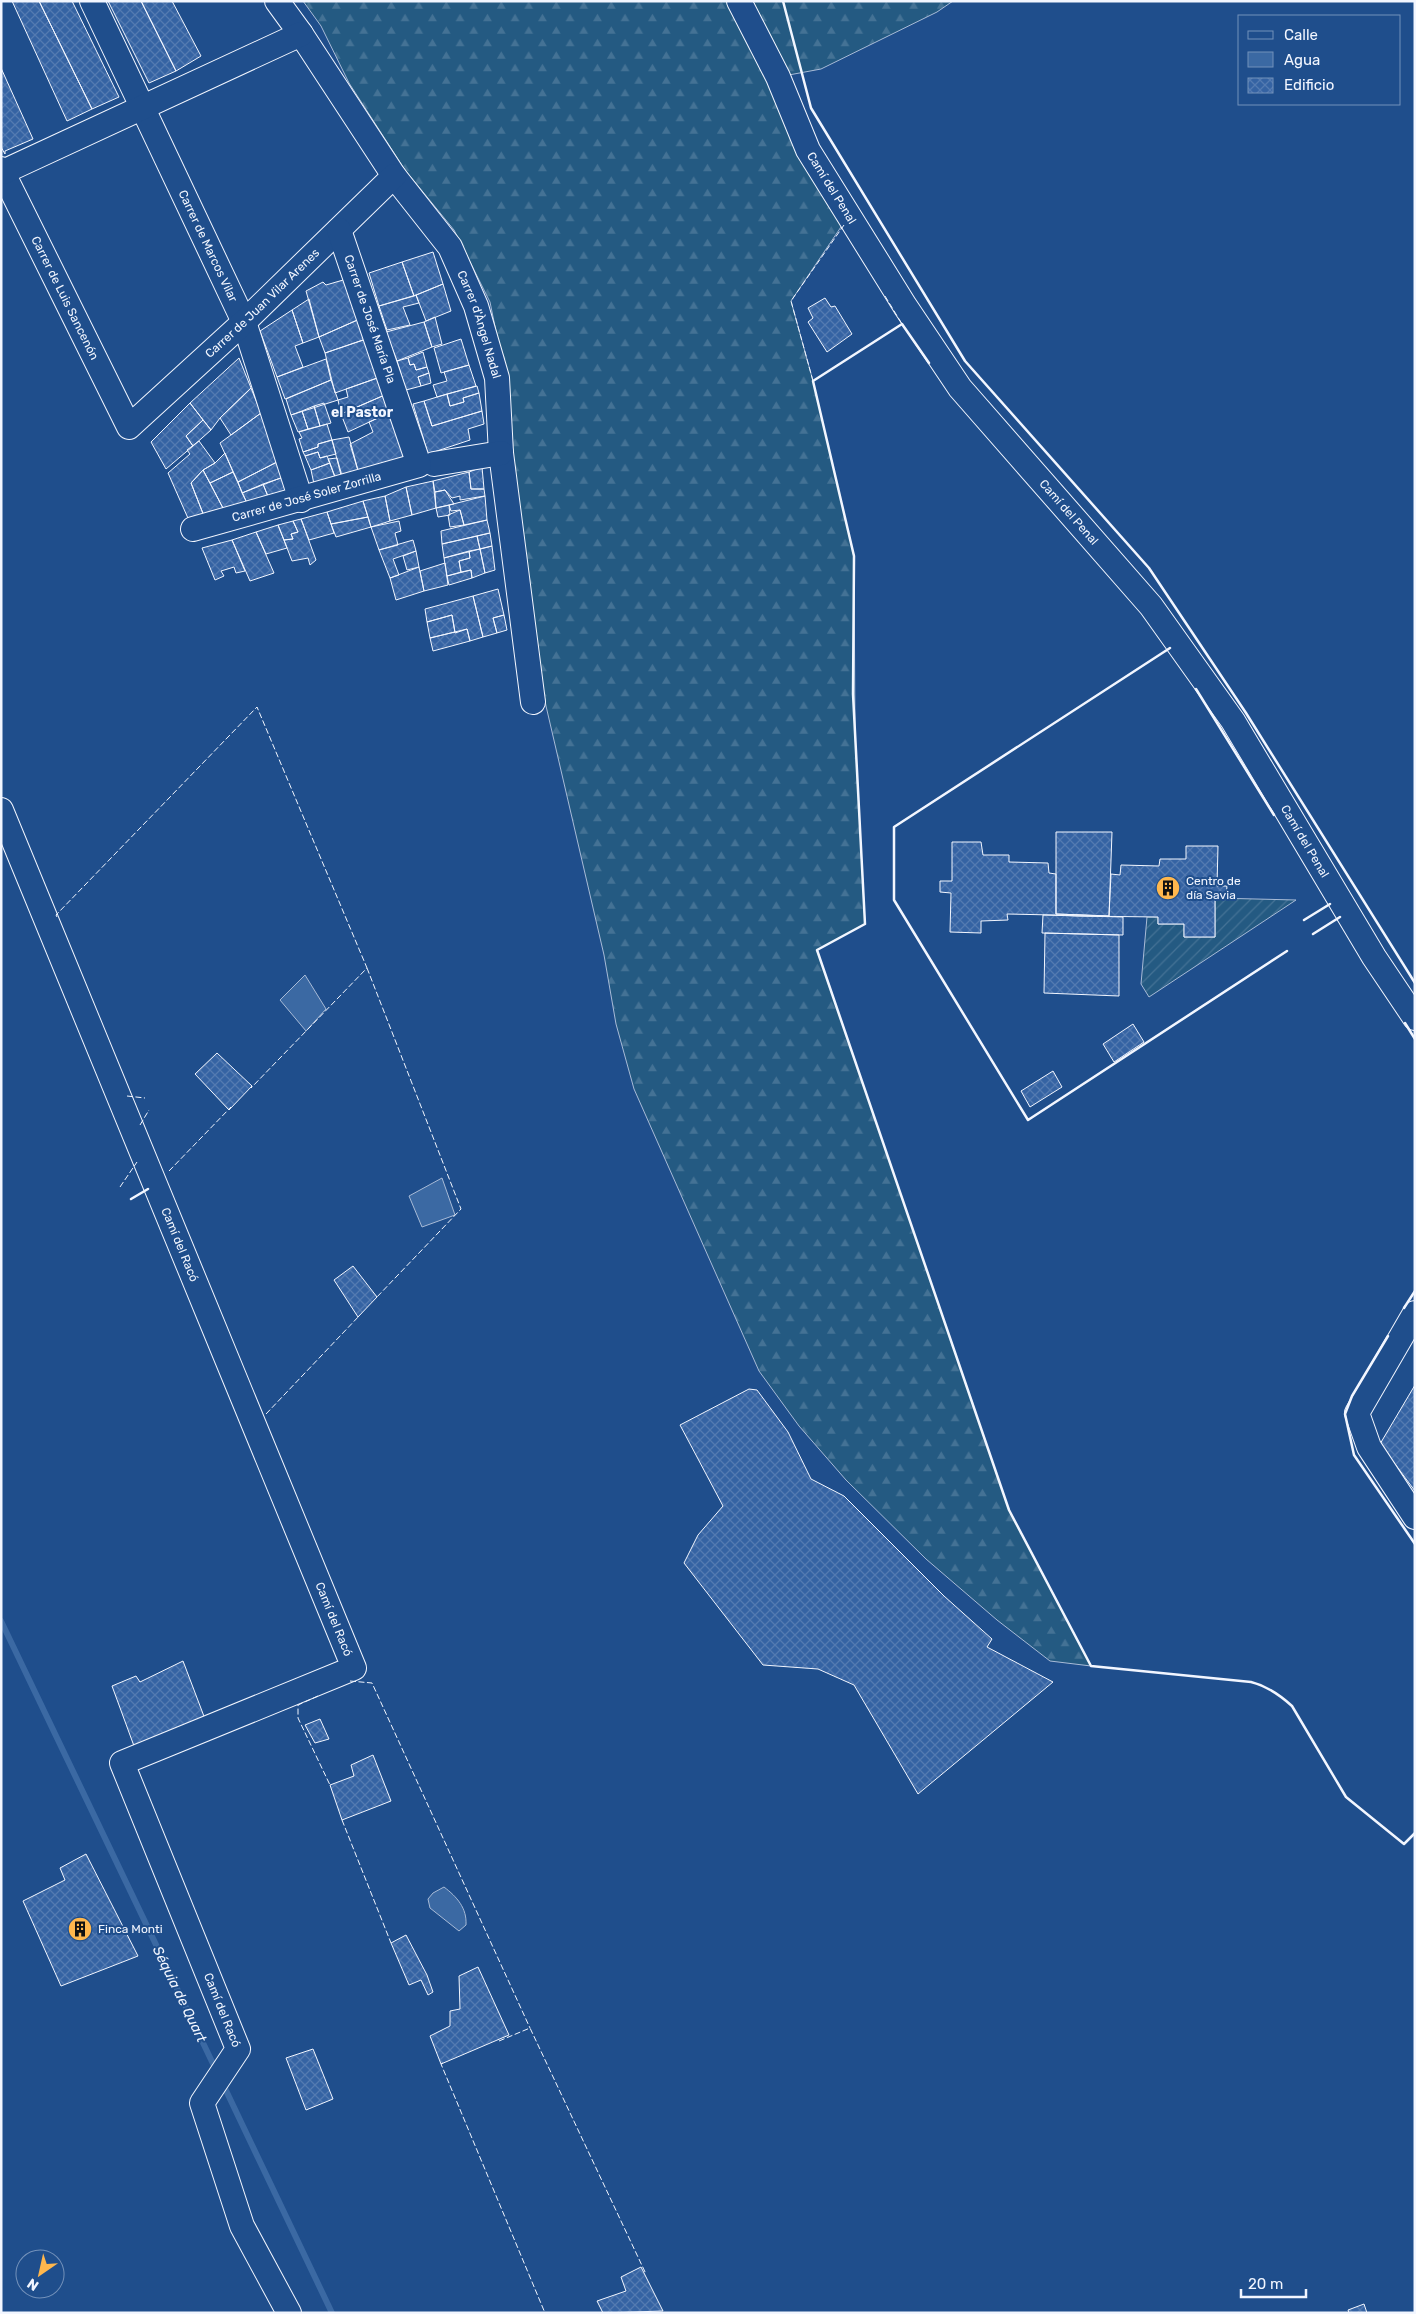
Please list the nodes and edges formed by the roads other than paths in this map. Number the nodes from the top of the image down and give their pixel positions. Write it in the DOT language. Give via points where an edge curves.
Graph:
graph roads {
  1 [pos="92,1"];
  2 [pos="277,1"];
  3 [pos="739,1"];
  4 [pos="301,34"];
  5 [pos="143,108"];
  6 [pos="2,171"];
  7 [pos="394,176"];
  8 [pos="340,230"];
  9 [pos="244,322"];
  10 [pos="128,427"];
  11 [pos="501,452"];
  12 [pos="426,465"];
  13 [pos="301,500"];
  14 [pos="192,529"];
  15 [pos="533,702"];
  16 [pos="1,810"];
  17 [pos="1415,1018"];
  18 [pos="1415,1313"];
  19 [pos="1415,1517"];
  20 [pos="289,2313"];
  1 -- 5 [label="street, Carrer de Marcos Vilar"];
  2 -- 4 [label="street, Carrer d'Àngel Nadal"];
  3 -- 17 [label="street, Camí del Penal" via="778,78 808,150 927,339 960,388 1151,606 1233,721 1374,957"];
  4 -- 5 [label="street"];
  4 -- 7 [label="street, Carrer d'Àngel Nadal"];
  5 -- 6 [label="street"];
  5 -- 9 [label="street, Carrer de Marcos Vilar"];
  6 -- 10 [label="street, Carrer de Luis Sancenón"];
  7 -- 8 [label="street, Carrer de Juan Vilar Arenes"];
  7 -- 11 [label="street, Carrer d'Àngel Nadal" via="450,246 476,306 497,378"];
  8 -- 9 [label="street, Carrer de Juan Vilar Arenes"];
  8 -- 12 [label="street, Carrer de José María Pla"];
  9 -- 10 [label="street, Carrer de Juan Vilar Arenes"];
  9 -- 13 [label="street, Carrer de Marcos Vilar"];
  11 -- 12 [label="street, Carrer de José Soler Zorrilla"];
  11 -- 15 [label="street, Carrer d'Àngel Nadal"];
  12 -- 13 [label="street, Carrer de José Soler Zorrilla"];
  13 -- 14 [label="street, Carrer de José Soler Zorrilla"];
  16 -- 20 [label="street, Camí del Racó" via="354,1668 122,1763 238,2049 202,2103 242,2226"];
  18 -- 19 [label="street" via="1358,1413 1369,1447"];
}
